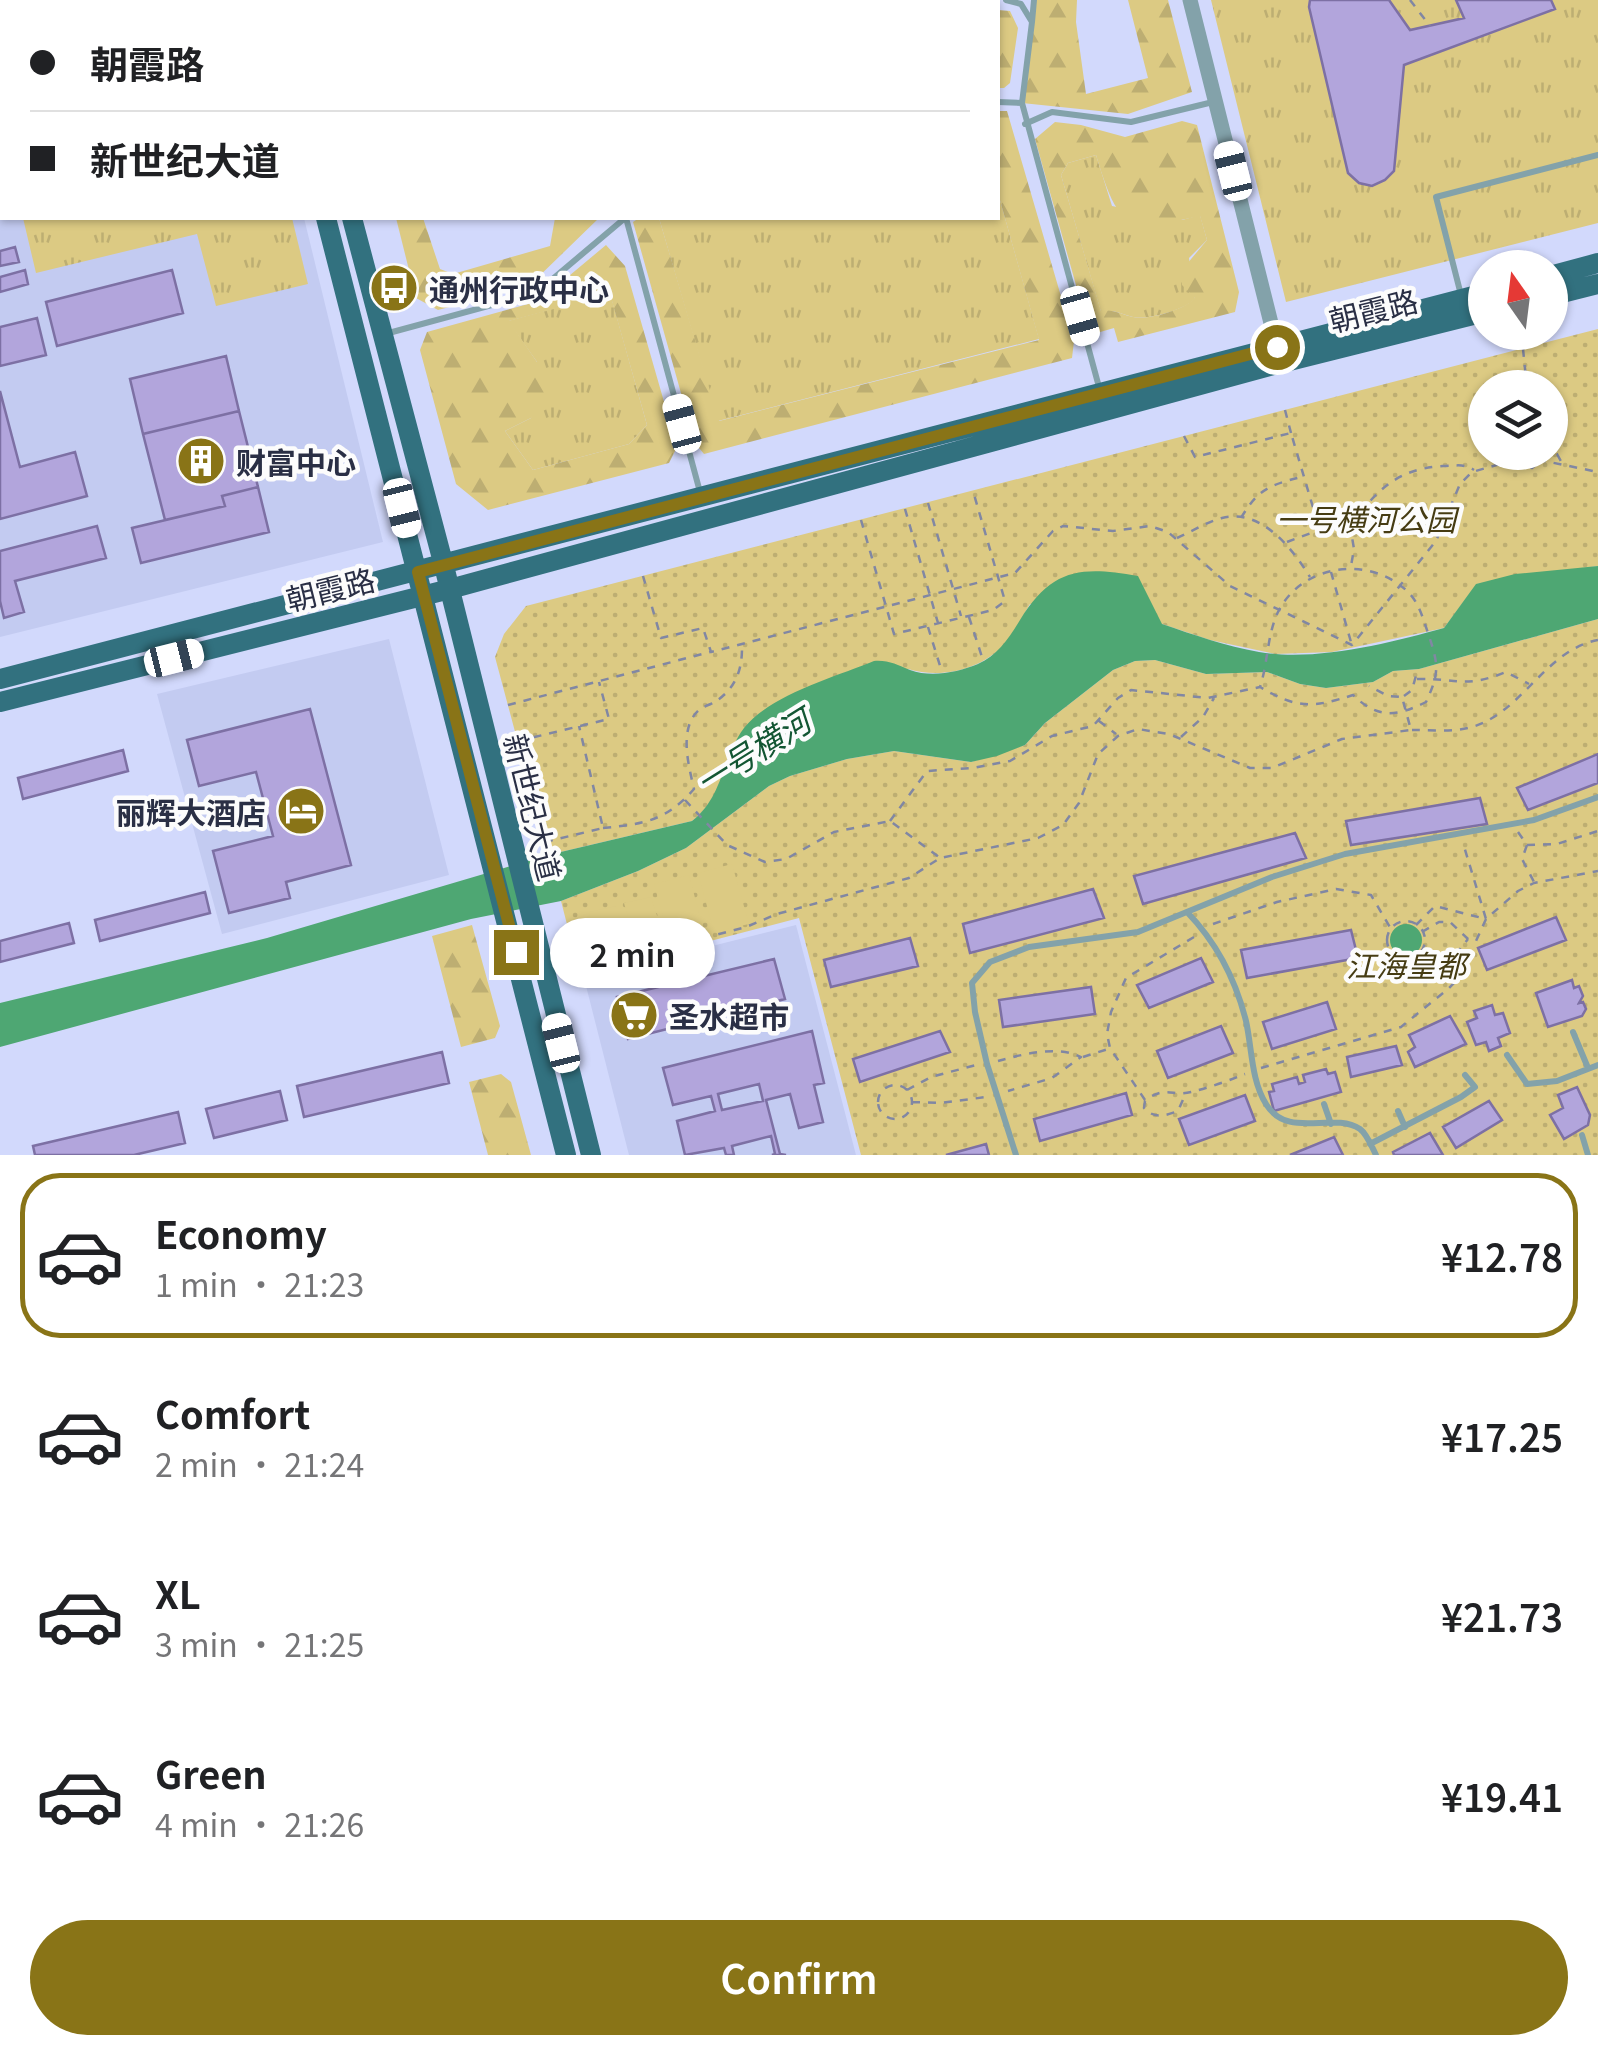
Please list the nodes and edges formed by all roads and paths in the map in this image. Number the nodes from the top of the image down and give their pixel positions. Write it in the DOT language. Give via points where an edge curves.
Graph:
graph roads {
  1 [pos="1006,0"];
  2 [pos="1034,0"];
  3 [pos="1190,0"];
  4 [pos="1410,0"];
  5 [pos="1032,22"];
  6 [pos="1430,26"];
  7 [pos="1216,101"];
  8 [pos="1000,102"];
  9 [pos="1022,103"];
  10 [pos="1025,124"];
  11 [pos="1598,155"];
  12 [pos="327,220"];
  13 [pos="353,220"];
  14 [pos="624,220"];
  15 [pos="627,220"];
  16 [pos="1598,263"];
  17 [pos="1568,271"];
  18 [pos="1598,284"];
  19 [pos="1468,291"];
  20 [pos="1568,292"];
  21 [pos="1468,298"];
  22 [pos="1468,316"];
  23 [pos="384,334"];
  24 [pos="1279,355"];
  25 [pos="1101,393"];
  26 [pos="1285,410"];
  27 [pos="1292,433"];
  28 [pos="1184,436"];
  29 [pos="1568,468"];
  30 [pos="1478,470"];
  31 [pos="1475,471"];
  32 [pos="1598,472"];
  33 [pos="1304,476"];
  34 [pos="973,491"];
  35 [pos="702,498"];
  36 [pos="928,502"];
  37 [pos="905,508"];
  38 [pos="1240,519"];
  39 [pos="861,520"];
  40 [pos="1350,525"];
  41 [pos="1320,531"];
  42 [pos="1176,538"];
  43 [pos="1286,543"];
  44 [pos="444,566"];
  45 [pos="1351,569"];
  46 [pos="1331,571"];
  47 [pos="418,572"];
  48 [pos="643,576"];
  49 [pos="1311,578"];
  50 [pos="998,579"];
  51 [pos="1398,584"];
  52 [pos="450,589"];
  53 [pos="954,590"];
  54 [pos="424,595"];
  55 [pos="930,596"];
  56 [pos="885,607"];
  57 [pos="1278,612"];
  58 [pos="969,616"];
  59 [pos="961,618"];
  60 [pos="938,624"];
  61 [pos="928,626"];
  62 [pos="1598,640"];
  63 [pos="1352,644"];
  64 [pos="742,645"];
  65 [pos="711,652"];
  66 [pos="982,657"];
  67 [pos="941,669"];
  68 [pos="1417,672"];
  69 [pos="1436,678"];
  70 [pos="0,679"];
  71 [pos="1417,679"];
  72 [pos="599,682"];
  73 [pos="1530,685"];
  74 [pos="1369,686"];
  75 [pos="1260,687"];
  76 [pos="1215,697"];
  77 [pos="1402,697"];
  78 [pos="0,702"];
  79 [pos="508,705"];
  80 [pos="1406,712"];
  81 [pos="1098,720"];
  82 [pos="580,726"];
  83 [pos="1411,730"];
  84 [pos="1118,736"];
  85 [pos="1179,739"];
  86 [pos="518,741"];
  87 [pos="1598,797"];
  88 [pos="685,800"];
  89 [pos="890,820"];
  90 [pos="1512,824"];
  91 [pos="603,828"];
  92 [pos="1598,831"];
  93 [pos="1460,833"];
  94 [pos="545,842"];
  95 [pos="1528,845"];
  96 [pos="940,858"];
  97 [pos="1598,871"];
  98 [pos="1534,883"];
  99 [pos="1188,912"];
  100 [pos="1486,919"];
  101 [pos="1416,924"];
  102 [pos="1391,929"];
  103 [pos="1204,930"];
  104 [pos="1422,932"];
  105 [pos="1468,939"];
  106 [pos="579,971"];
  107 [pos="1572,1032"];
  108 [pos="1110,1048"];
  109 [pos="1507,1055"];
  110 [pos="1082,1057"];
  111 [pos="1598,1065"];
  112 [pos="1588,1068"];
  113 [pos="1254,1070"];
  114 [pos="1465,1076"];
  115 [pos="1186,1094"];
  116 [pos="1145,1100"];
  117 [pos="1324,1104"];
  118 [pos="1398,1111"];
  119 [pos="908,1113"];
  120 [pos="1330,1124"];
  121 [pos="1405,1127"];
  122 [pos="1582,1135"];
  123 [pos="1370,1144"];
  124 [pos="566,1155"];
  125 [pos="590,1155"];
  126 [pos="1016,1155"];
  127 [pos="1376,1155"];
  128 [pos="1588,1155"];
  1 -- 5 [label="lane" via="1020,4"];
  2 -- 5 [label="lane"];
  3 -- 7 [label="street"];
  4 -- 6 [label="path"];
  5 -- 9 [label="lane"];
  7 -- 10 [label="lane" via="1131,122 1052,112"];
  7 -- 24 [label="street"];
  8 -- 9 [label="lane"];
  9 -- 10 [label="lane"];
  10 -- 25 [label="lane"];
  11 -- 19 [label="lane" via="1436,197"];
  12 -- 47 [label="main road"];
  13 -- 23 [label="main road"];
  14 -- 23 [label="lane" via="536,293"];
  15 -- 35 [label="lane"];
  16 -- 17 [label="main road"];
  18 -- 20 [label="main road"];
  21 -- 24 [label="main road, 朝霞路"];
  22 -- 24 [label="main road, 朝霞路"];
  23 -- 44 [label="main road"];
  24 -- 25 [label="main road, 朝霞路"];
  24 -- 52 [label="main road, 朝霞路"];
  25 -- 35 [label="main road, 朝霞路"];
  26 -- 27 [label="path"];
  27 -- 28 [label="path" via="1195,458"];
  27 -- 33 [label="path"];
  29 -- 32 [label="path"];
  30 -- 31 [label="path"];
  31 -- 40 [label="path" via="1464,464 1408,471"];
  31 -- 51 [label="path" via="1460,484 1436,542"];
  33 -- 38 [label="path" via="1268,486"];
  33 -- 41 [label="path"];
  34 -- 50 [label="path"];
  35 -- 44 [label="main road, 朝霞路"];
  36 -- 53 [label="path"];
  37 -- 55 [label="path"];
  38 -- 42 [label="path" via="1225,517"];
  38 -- 43 [label="path"];
  39 -- 56 [label="path"];
  40 -- 41 [label="path"];
  40 -- 45 [label="path"];
  41 -- 43 [label="path"];
  42 -- 50 [label="path" via="1150,526 1063,526 1015,574"];
  42 -- 57 [label="path" via="1230,586"];
  43 -- 49 [label="path"];
  44 -- 47 [label="main road, 朝霞路"];
  44 -- 52 [label="main road, 新世纪大道"];
  45 -- 46 [label="path"];
  45 -- 51 [label="path"];
  46 -- 49 [label="path"];
  46 -- 63 [label="path"];
  47 -- 54 [label="main road, 新世纪大道"];
  47 -- 70 [label="main road, 朝霞路"];
  48 -- 65 [label="path" via="660,638 703,628"];
  49 -- 57 [label="path"];
  50 -- 53 [label="path"];
  50 -- 58 [label="path" via="1005,602"];
  51 -- 63 [label="path"];
  51 -- 69 [label="path" via="1413,598 1426,629"];
  52 -- 54 [label="main road, 朝霞路"];
  52 -- 125 [label="main road, 新世纪大道"];
  53 -- 55 [label="path"];
  53 -- 59 [label="path"];
  54 -- 78 [label="main road, 朝霞路"];
  54 -- 124 [label="main road, 新世纪大道"];
  55 -- 56 [label="path"];
  55 -- 60 [label="path"];
  56 -- 61 [label="path" via="894,634"];
  56 -- 64 [label="path"];
  57 -- 63 [label="path"];
  57 -- 75 [label="path"];
  58 -- 59 [label="path"];
  58 -- 66 [label="path"];
  59 -- 60 [label="path"];
  60 -- 61 [label="path"];
  61 -- 67 [label="path"];
  62 -- 73 [label="path"];
  64 -- 65 [label="path"];
  64 -- 88 [label="path" via="742,671 734,684 692,720 687,743 694,789"];
  65 -- 72 [label="path"];
  68 -- 71 [label="path"];
  69 -- 71 [label="path"];
  69 -- 73 [label="path" via="1462,684 1506,672"];
  69 -- 80 [label="path" via="1426,702"];
  71 -- 77 [label="path"];
  72 -- 79 [label="path"];
  72 -- 82 [label="path" via="609,719"];
  73 -- 83 [label="path" via="1470,728"];
  74 -- 77 [label="path"];
  75 -- 76 [label="path"];
  75 -- 80 [label="path" via="1300,705 1353,695 1385,716"];
  76 -- 81 [label="path" via="1131,690"];
  76 -- 85 [label="path"];
  77 -- 80 [label="path"];
  80 -- 83 [label="path"];
  81 -- 84 [label="path"];
  81 -- 89 [label="path" via="1010,760 928,771"];
  82 -- 86 [label="path"];
  82 -- 91 [label="path"];
  83 -- 85 [label="path" via="1342,740 1272,768 1250,768"];
  84 -- 85 [label="path" via="1138,729"];
  84 -- 96 [label="path" via="1098,754 1063,825 1038,838"];
  87 -- 90 [label="lane"];
  88 -- 89 [label="path" via="727,845 765,862 786,860 834,832"];
  88 -- 91 [label="path" via="666,816"];
  89 -- 96 [label="path"];
  90 -- 93 [label="lane"];
  90 -- 95 [label="path"];
  91 -- 94 [label="path"];
  92 -- 95 [label="path"];
  93 -- 99 [label="lane" via="1345,854"];
  93 -- 100 [label="path"];
  95 -- 98 [label="path" via="1522,859"];
  96 -- 106 [label="path" via="909,878"];
  97 -- 98 [label="path"];
  98 -- 100 [label="path"];
  99 -- 103 [label="lane"];
  99 -- 126 [label="lane" via="1138,932 1029,948 990,962 972,983"];
  100 -- 101 [label="path" via="1435,906"];
  100 -- 105 [label="path" via="1476,941"];
  101 -- 102 [label="path"];
  101 -- 104 [label="path"];
  102 -- 103 [label="path" via="1372,895 1336,889 1241,913"];
  102 -- 104 [label="path" via="1390,950 1407,959 1421,951"];
  103 -- 108 [label="path" via="1126,978 1111,1012"];
  103 -- 113 [label="lane" via="1246,1020"];
  104 -- 105 [label="path" via="1450,922"];
  105 -- 113 [label="path" via="1456,954 1470,966 1401,1027"];
  107 -- 112 [label="lane"];
  108 -- 110 [label="path"];
  108 -- 116 [label="path"];
  109 -- 112 [label="lane" via="1528,1084"];
  111 -- 112 [label="lane"];
  113 -- 115 [label="path"];
  113 -- 120 [label="lane" via="1266,1106 1286,1120"];
  114 -- 121 [label="lane" via="1475,1086"];
  115 -- 116 [label="path" via="1173,1090"];
  115 -- 116 [label="path" via="1178,1111 1163,1116 1149,1114"];
  117 -- 120 [label="lane"];
  118 -- 121 [label="lane"];
  119 -- 119 [label="path" via="886,1116 878,1102 882,1091 897,1085 907,1090"];
  120 -- 123 [label="lane" via="1362,1130"];
  121 -- 123 [label="lane"];
  122 -- 128 [label="lane"];
  123 -- 127 [label="lane"];
}
